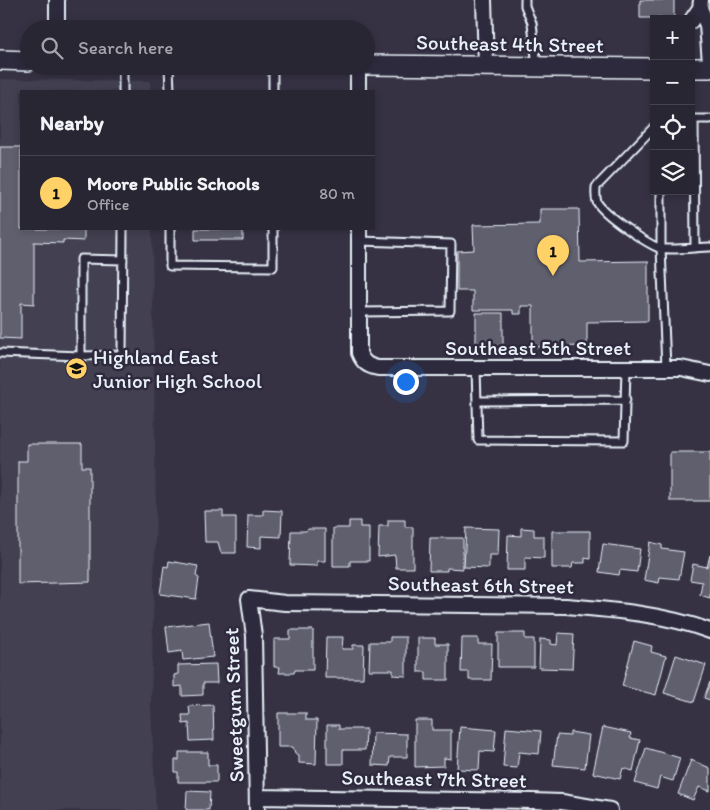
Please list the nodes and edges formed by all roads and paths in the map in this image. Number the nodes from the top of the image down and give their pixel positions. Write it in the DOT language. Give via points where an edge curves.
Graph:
graph roads {
  1 [pos="57,0"];
  2 [pos="484,0"];
  3 [pos="525,0"];
  4 [pos="701,4"];
  5 [pos="695,15"];
  6 [pos="57,20"];
  7 [pos="0,60"];
  8 [pos="20,61"];
  9 [pos="710,63"];
  10 [pos="375,65"];
  11 [pos="486,66"];
  12 [pos="537,66"];
  13 [pos="650,68"];
  14 [pos="695,68"];
  15 [pos="710,68"];
  16 [pos="123,75"];
  17 [pos="170,75"];
  18 [pos="273,75"];
  19 [pos="358,75"];
  20 [pos="123,90"];
  21 [pos="170,90"];
  22 [pos="273,90"];
  23 [pos="358,90"];
  24 [pos="695,119"];
  25 [pos="710,119"];
  26 [pos="650,131"];
  27 [pos="693,150"];
  28 [pos="661,195"];
  29 [pos="123,230"];
  30 [pos="170,230"];
  31 [pos="273,230"];
  32 [pos="359,235"];
  33 [pos="695,247"];
  34 [pos="710,247"];
  35 [pos="661,248"];
  36 [pos="122,260"];
  37 [pos="358,312"];
  38 [pos="0,353"];
  39 [pos="81,356"];
  40 [pos="476,368"];
  41 [pos="626,368"];
  42 [pos="666,368"];
  43 [pos="710,374"];
  44 [pos="626,400"];
  45 [pos="477,401"];
  46 [pos="249,599"];
  47 [pos="710,631"];
  48 [pos="257,803"];
  49 [pos="610,810"];
  1 -- 6 [label="street"];
  2 -- 11 [label="street"];
  3 -- 12 [label="lane" via="532,23"];
  4 -- 5 [label="street"];
  4 -- 9 [label="street" via="707,25"];
  7 -- 8 [label="main road"];
  10 -- 11 [label="main road, Southeast 4th Street"];
  11 -- 12 [label="main road, Southeast 4th Street"];
  12 -- 13 [label="main road, Southeast 4th Street"];
  14 -- 15 [label="main road"];
  16 -- 20 [label="lane"];
  17 -- 21 [label="lane"];
  18 -- 22 [label="lane"];
  19 -- 23 [label="street"];
  24 -- 25 [label="lane"];
  26 -- 35 [label="lane" via="596,186 595,196 602,209 642,240"];
  27 -- 33 [label="lane"];
  28 -- 35 [label="lane"];
  29 -- 36 [label="lane"];
  30 -- 31 [label="lane" via="170,266 264,267 273,267"];
  32 -- 37 [label="street"];
  32 -- 37 [label="lane" via="452,244 450,311"];
  33 -- 34 [label="lane"];
  33 -- 35 [label="lane"];
  35 -- 42 [label="lane"];
  36 -- 39 [label="lane" via="122,355"];
  36 -- 39 [label="lane" via="81,259"];
  37 -- 40 [label="street, Southeast 5th Street" via="359,353 366,364 378,368"];
  38 -- 39 [label="lane"];
  40 -- 41 [label="street, Southeast 5th Street"];
  40 -- 45 [label="lane"];
  41 -- 42 [label="street, Southeast 5th Street"];
  41 -- 44 [label="lane"];
  42 -- 43 [label="street, Southeast 5th Street"];
  44 -- 45 [label="lane"];
  44 -- 45 [label="lane" via="624,441 478,440"];
  46 -- 47 [label="street, Southeast 6th Street" via="285,603 565,606 660,617"];
  46 -- 48 [label="street, Sweetgum Street" via="254,636"];
  48 -- 49 [label="street, Southeast 7th Street" via="532,801"];
}
